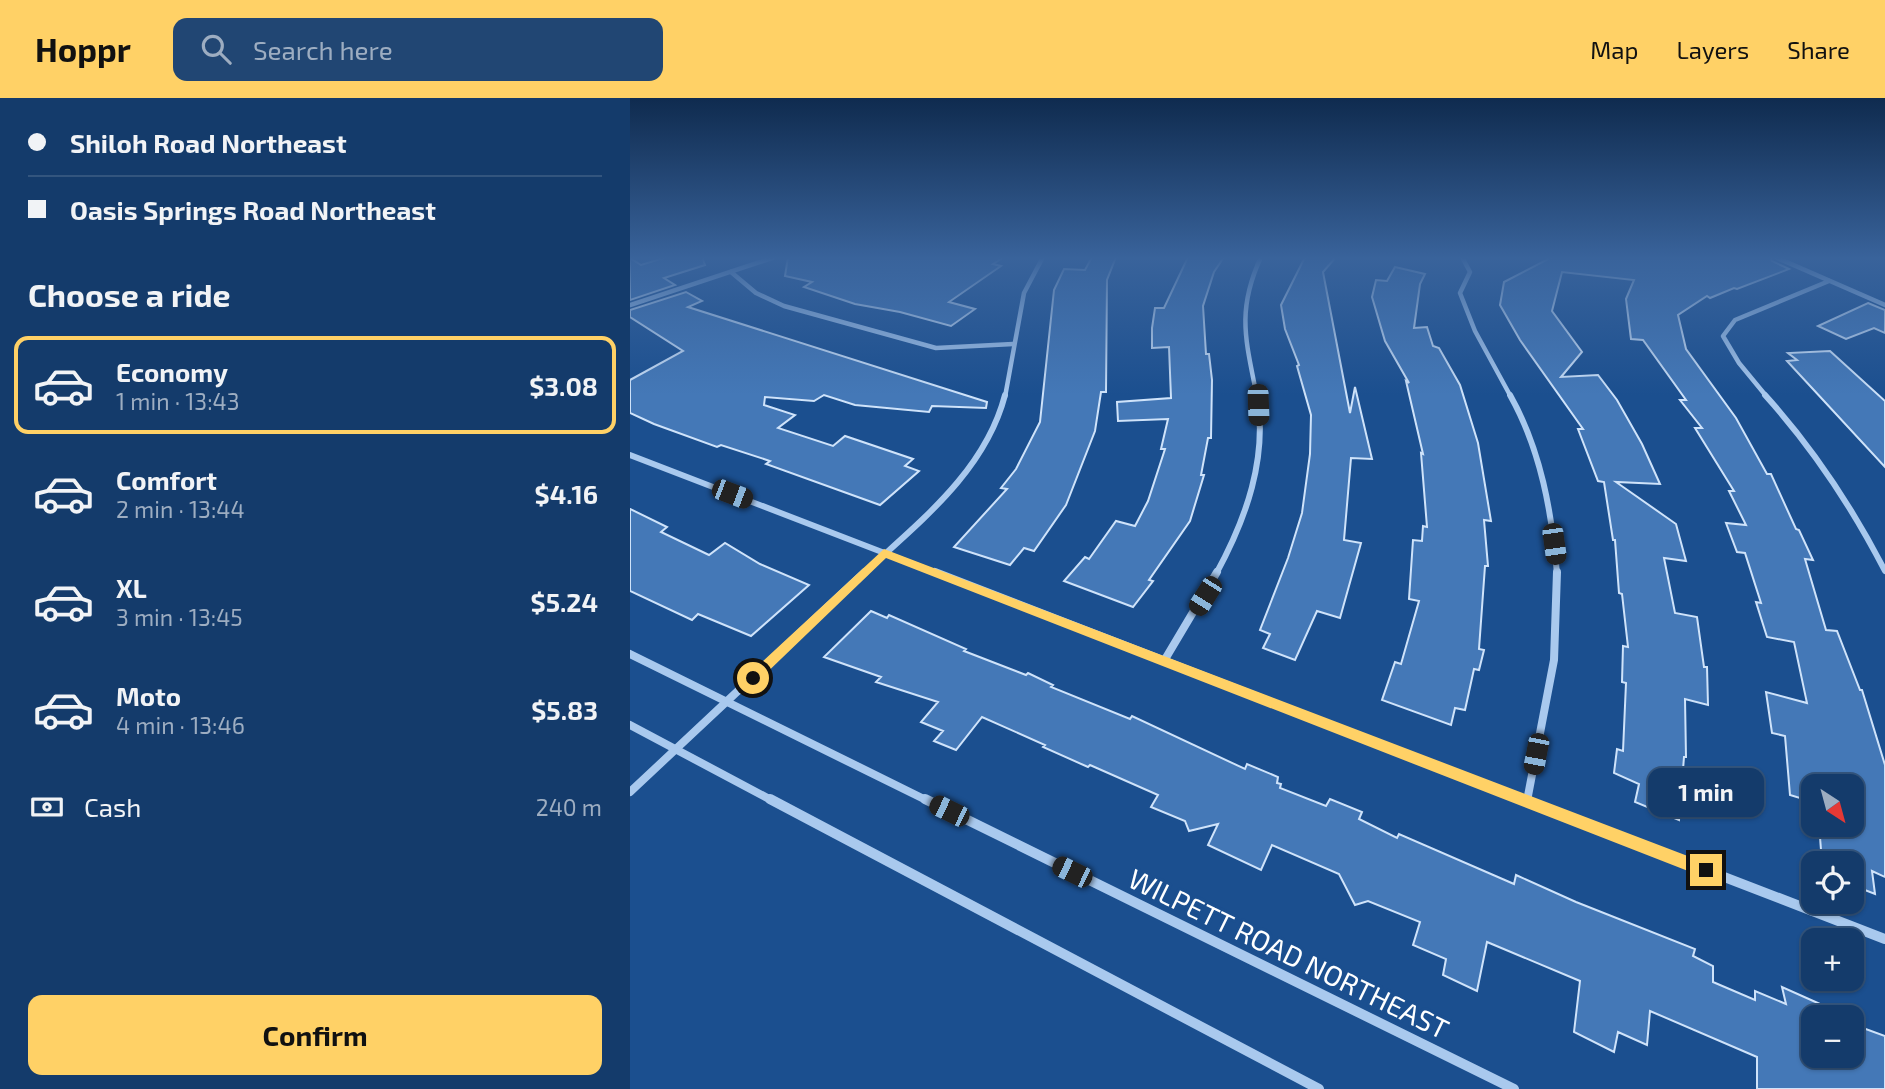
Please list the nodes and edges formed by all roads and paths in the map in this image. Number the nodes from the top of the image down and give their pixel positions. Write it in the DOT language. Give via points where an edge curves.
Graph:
graph roads {
  1 [pos="778,303"];
  2 [pos="1022,303"];
  3 [pos="1243,303"];
  4 [pos="1463,303"];
  5 [pos="1775,303"];
  6 [pos="1013,344"];
  7 [pos="630,455"];
  8 [pos="884,553"];
  9 [pos="1885,571"];
  10 [pos="630,654"];
  11 [pos="1164,661"];
  12 [pos="727,702"];
  13 [pos="630,725"];
  14 [pos="678,750"];
  15 [pos="630,792"];
  16 [pos="1527,801"];
  17 [pos="1885,939"];
  18 [pos="1319,1089"];
  19 [pos="1514,1089"];
  1 -- 6 [label="street" via="936,348"];
  2 -- 6 [label="street"];
  3 -- 11 [label="street" via="1260,449 1246,505 1218,574"];
  4 -- 16 [label="street" via="1467,319 1512,393 1531,439 1548,498 1558,567 1554,659"];
  5 -- 9 [label="street" via="1735,320 1723,336 1734,360 1767,394 1835,486"];
  6 -- 8 [label="street" via="1000,415 983,448 953,490"];
  7 -- 8 [label="street"];
  8 -- 11 [label="street"];
  8 -- 12 [label="street"];
  10 -- 12 [label="street, WILPETT ROAD NORTHEAST"];
  11 -- 16 [label="street"];
  12 -- 14 [label="street"];
  12 -- 19 [label="street, WILPETT ROAD NORTHEAST"];
  13 -- 14 [label="street"];
  14 -- 15 [label="street"];
  14 -- 18 [label="street"];
  16 -- 17 [label="street"];
}
